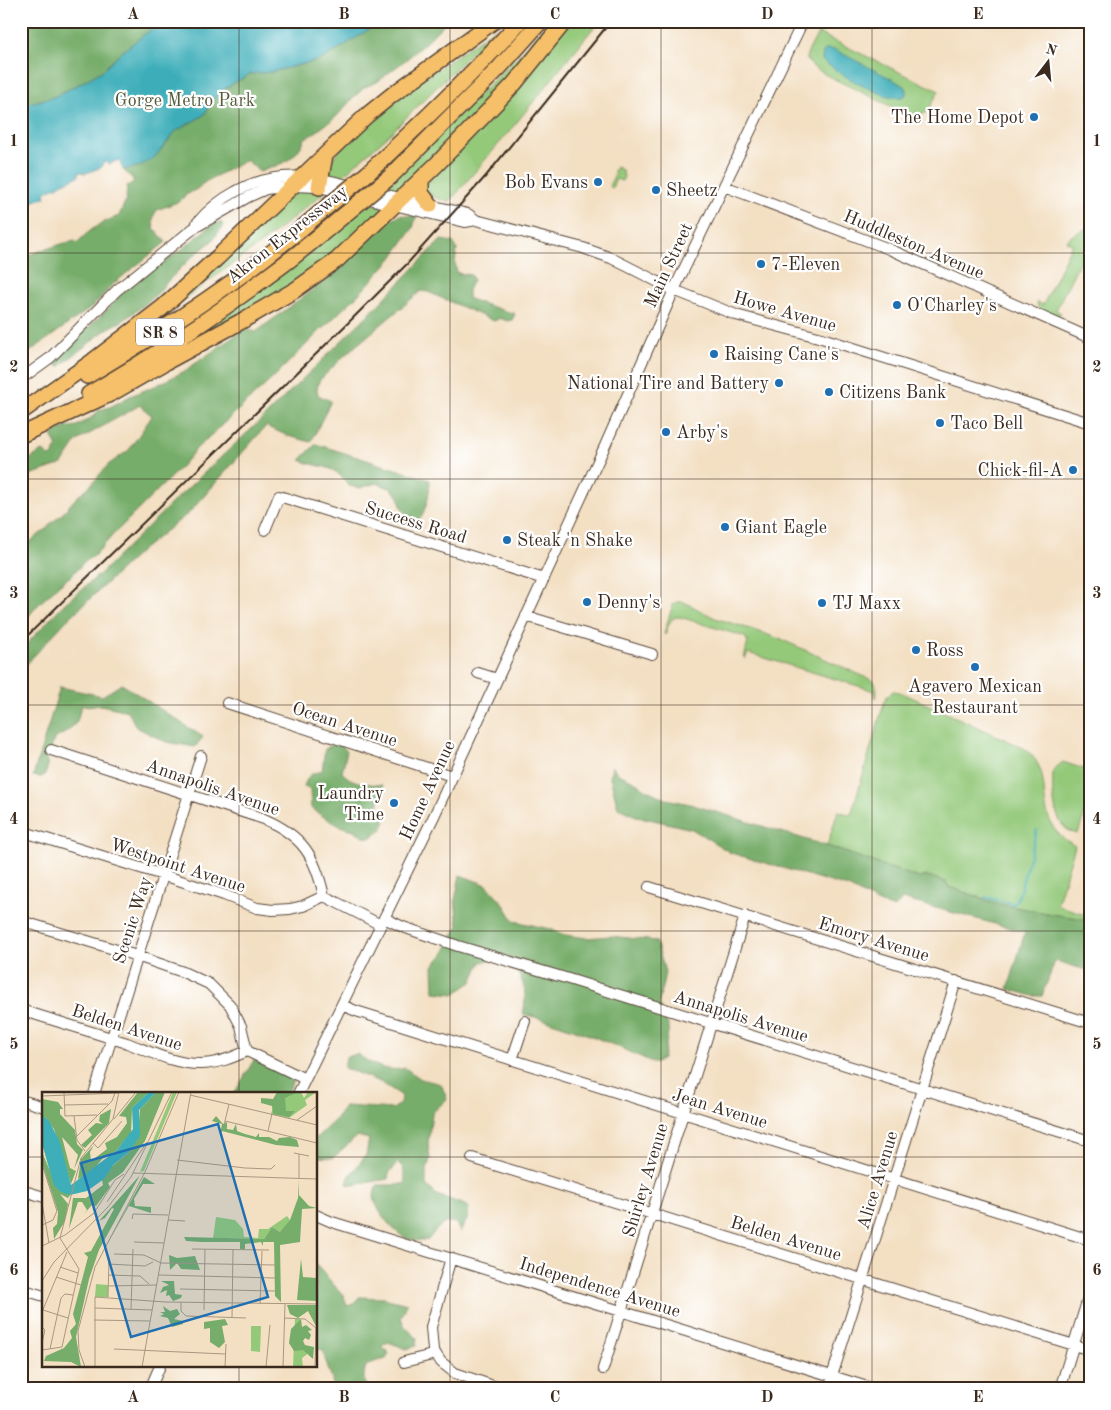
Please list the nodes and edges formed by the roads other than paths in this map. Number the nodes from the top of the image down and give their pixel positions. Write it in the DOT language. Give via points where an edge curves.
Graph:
graph roads {
  1 [pos="494,21"];
  2 [pos="520,21"];
  3 [pos="541,21"];
  4 [pos="564,21"];
  5 [pos="803,21"];
  6 [pos="325,155"];
  7 [pos="421,180"];
  8 [pos="298,182"];
  9 [pos="319,183"];
  10 [pos="724,186"];
  11 [pos="397,202"];
  12 [pos="430,205"];
  13 [pos="476,220"];
  14 [pos="674,290"];
  15 [pos="1090,338"];
  16 [pos="21,379"];
  17 [pos="21,413"];
  18 [pos="1090,423"];
  19 [pos="21,435"];
  20 [pos="581,498"];
  21 [pos="265,530"];
  22 [pos="544,579"];
  23 [pos="526,616"];
  24 [pos="652,654"];
  25 [pos="478,673"];
  26 [pos="497,678"];
  27 [pos="227,703"];
  28 [pos="51,750"];
  29 [pos="201,756"];
  30 [pos="452,776"];
  31 [pos="189,794"];
  32 [pos="21,831"];
  33 [pos="163,875"];
  34 [pos="649,887"];
  35 [pos="324,896"];
  36 [pos="745,916"];
  37 [pos="21,921"];
  38 [pos="383,922"];
  39 [pos="137,956"];
  40 [pos="956,981"];
  41 [pos="342,1005"];
  42 [pos="21,1010"];
  43 [pos="524,1021"];
  44 [pos="1090,1023"];
  45 [pos="711,1024"];
  46 [pos="112,1038"];
  47 [pos="247,1051"];
  48 [pos="512,1060"];
  49 [pos="305,1079"];
  50 [pos="922,1089"];
  51 [pos="95,1092"];
  52 [pos="299,1092"];
  53 [pos="21,1100"];
  54 [pos="42,1106"];
  55 [pos="683,1113"];
  56 [pos="1090,1141"];
  57 [pos="472,1158"];
  58 [pos="894,1179"];
  59 [pos="21,1190"];
  60 [pos="42,1196"];
  61 [pos="652,1214"];
  62 [pos="318,1216"];
  63 [pos="1090,1240"];
  64 [pos="451,1258"];
  65 [pos="863,1279"];
  66 [pos="21,1288"];
  67 [pos="1090,1292"];
  68 [pos="42,1295"];
  69 [pos="621,1310"];
  70 [pos="1073,1345"];
  71 [pos="1090,1350"];
  72 [pos="436,1354"];
  73 [pos="404,1362"];
  74 [pos="159,1368"];
  75 [pos="603,1368"];
  76 [pos="832,1375"];
  77 [pos="150,1389"];
  78 [pos="502,1389"];
  79 [pos="828,1389"];
  80 [pos="874,1389"];
  81 [pos="1060,1389"];
  1 -- 6 [label="highway" via="392,94"];
  2 -- 17 [label="highway, Akron Expressway / SR 8, bridge" via="458,88 368,173 291,238 171,325"];
  3 -- 19 [label="highway, Akron Expressway / SR 8, bridge" via="499,68 390,177 285,264 105,385"];
  4 -- 7 [label="highway" via="508,90"];
  5 -- 10 [label="street, Main Street"];
  6 -- 8 [label="highway"];
  6 -- 9 [label="highway"];
  7 -- 11 [label="highway"];
  7 -- 12 [label="highway" via="421,193"];
  8 -- 9 [label="street, Howe Avenue"];
  8 -- 16 [label="street, Howe Avenue" via="260,191 194,228 117,290 50,358"];
  8 -- 17 [label="highway" via="162,308"];
  9 -- 11 [label="street, Howe Avenue"];
  10 -- 14 [label="street, Main Street"];
  10 -- 15 [label="street, Huddleston Avenue" via="889,249"];
  11 -- 12 [label="street, Howe Avenue"];
  11 -- 13 [label="street, Howe Avenue" via="465,222"];
  11 -- 19 [label="highway" via="337,260 279,300 112,393"];
  12 -- 13 [label="street, Howe Avenue" via="468,214"];
  13 -- 14 [label="street, Howe Avenue" via="583,248"];
  14 -- 18 [label="street, Howe Avenue" via="736,315 822,338"];
  14 -- 20 [label="street, Main Street"];
  20 -- 22 [label="street, Home Avenue"];
  21 -- 22 [label="street, Success Road" via="279,496"];
  22 -- 23 [label="street, Home Avenue"];
  23 -- 24 [label="street"];
  23 -- 26 [label="street, Home Avenue"];
  25 -- 26 [label="street"];
  26 -- 30 [label="street, Home Avenue"];
  27 -- 30 [label="street, Ocean Avenue"];
  28 -- 31 [label="street, Annapolis Avenue"];
  29 -- 31 [label="street, Scenic Way"];
  30 -- 38 [label="street, Home Avenue"];
  31 -- 33 [label="street, Scenic Way"];
  31 -- 35 [label="street, Annapolis Avenue" via="264,819 291,834 311,856"];
  32 -- 33 [label="street, Westpoint Avenue"];
  33 -- 35 [label="street, Westpoint Avenue" via="265,910 296,908"];
  33 -- 39 [label="street, Scenic Way"];
  34 -- 36 [label="street, Emory Avenue"];
  35 -- 38 [label="street, Annapolis Avenue"];
  36 -- 40 [label="street, Emory Avenue"];
  36 -- 45 [label="street, Shirley Avenue"];
  37 -- 39 [label="street"];
  38 -- 41 [label="street, Home Avenue"];
  38 -- 45 [label="street, Annapolis Avenue"];
  39 -- 46 [label="street, Scenic Way"];
  39 -- 47 [label="street" via="196,977 216,990 238,1018"];
  40 -- 44 [label="street, Emory Avenue"];
  40 -- 50 [label="street, Alice Avenue"];
  41 -- 48 [label="street, Jean Avenue"];
  41 -- 49 [label="street, Home Avenue"];
  42 -- 46 [label="street, Belden Avenue"];
  43 -- 48 [label="street"];
  45 -- 50 [label="street, Annapolis Avenue"];
  45 -- 55 [label="street, Shirley Avenue"];
  46 -- 47 [label="street, Belden Avenue" via="169,1060 190,1064 214,1063"];
  46 -- 51 [label="street, Scenic Way"];
  47 -- 49 [label="street"];
  48 -- 55 [label="street, Jean Avenue"];
  49 -- 52 [label="street, Home Avenue"];
  50 -- 56 [label="street, Annapolis Avenue"];
  50 -- 58 [label="street, Alice Avenue"];
  53 -- 54 [label="street"];
  55 -- 58 [label="street, Jean Avenue"];
  55 -- 61 [label="street, Shirley Avenue"];
  57 -- 61 [label="street, Belden Avenue"];
  58 -- 63 [label="street, Jean Avenue"];
  58 -- 65 [label="street, Alice Avenue"];
  59 -- 60 [label="street"];
  61 -- 65 [label="street, Belden Avenue"];
  61 -- 69 [label="street, Shirley Avenue"];
  62 -- 64 [label="street, Independence Avenue"];
  64 -- 69 [label="street, Independence Avenue"];
  64 -- 72 [label="street" via="431,1327 432,1347"];
  65 -- 70 [label="street, Belden Avenue"];
  65 -- 76 [label="street, Alice Avenue"];
  66 -- 68 [label="street"];
  67 -- 70 [label="street"];
  69 -- 75 [label="street, Shirley Avenue"];
  69 -- 76 [label="street, Independence Avenue"];
  70 -- 71 [label="street, Belden Avenue"];
  70 -- 81 [label="street"];
  72 -- 73 [label="street"];
  72 -- 78 [label="street" via="455,1373"];
  74 -- 77 [label="street"];
  76 -- 79 [label="street, Alice Avenue"];
  76 -- 80 [label="street, Independence Avenue"];
}
